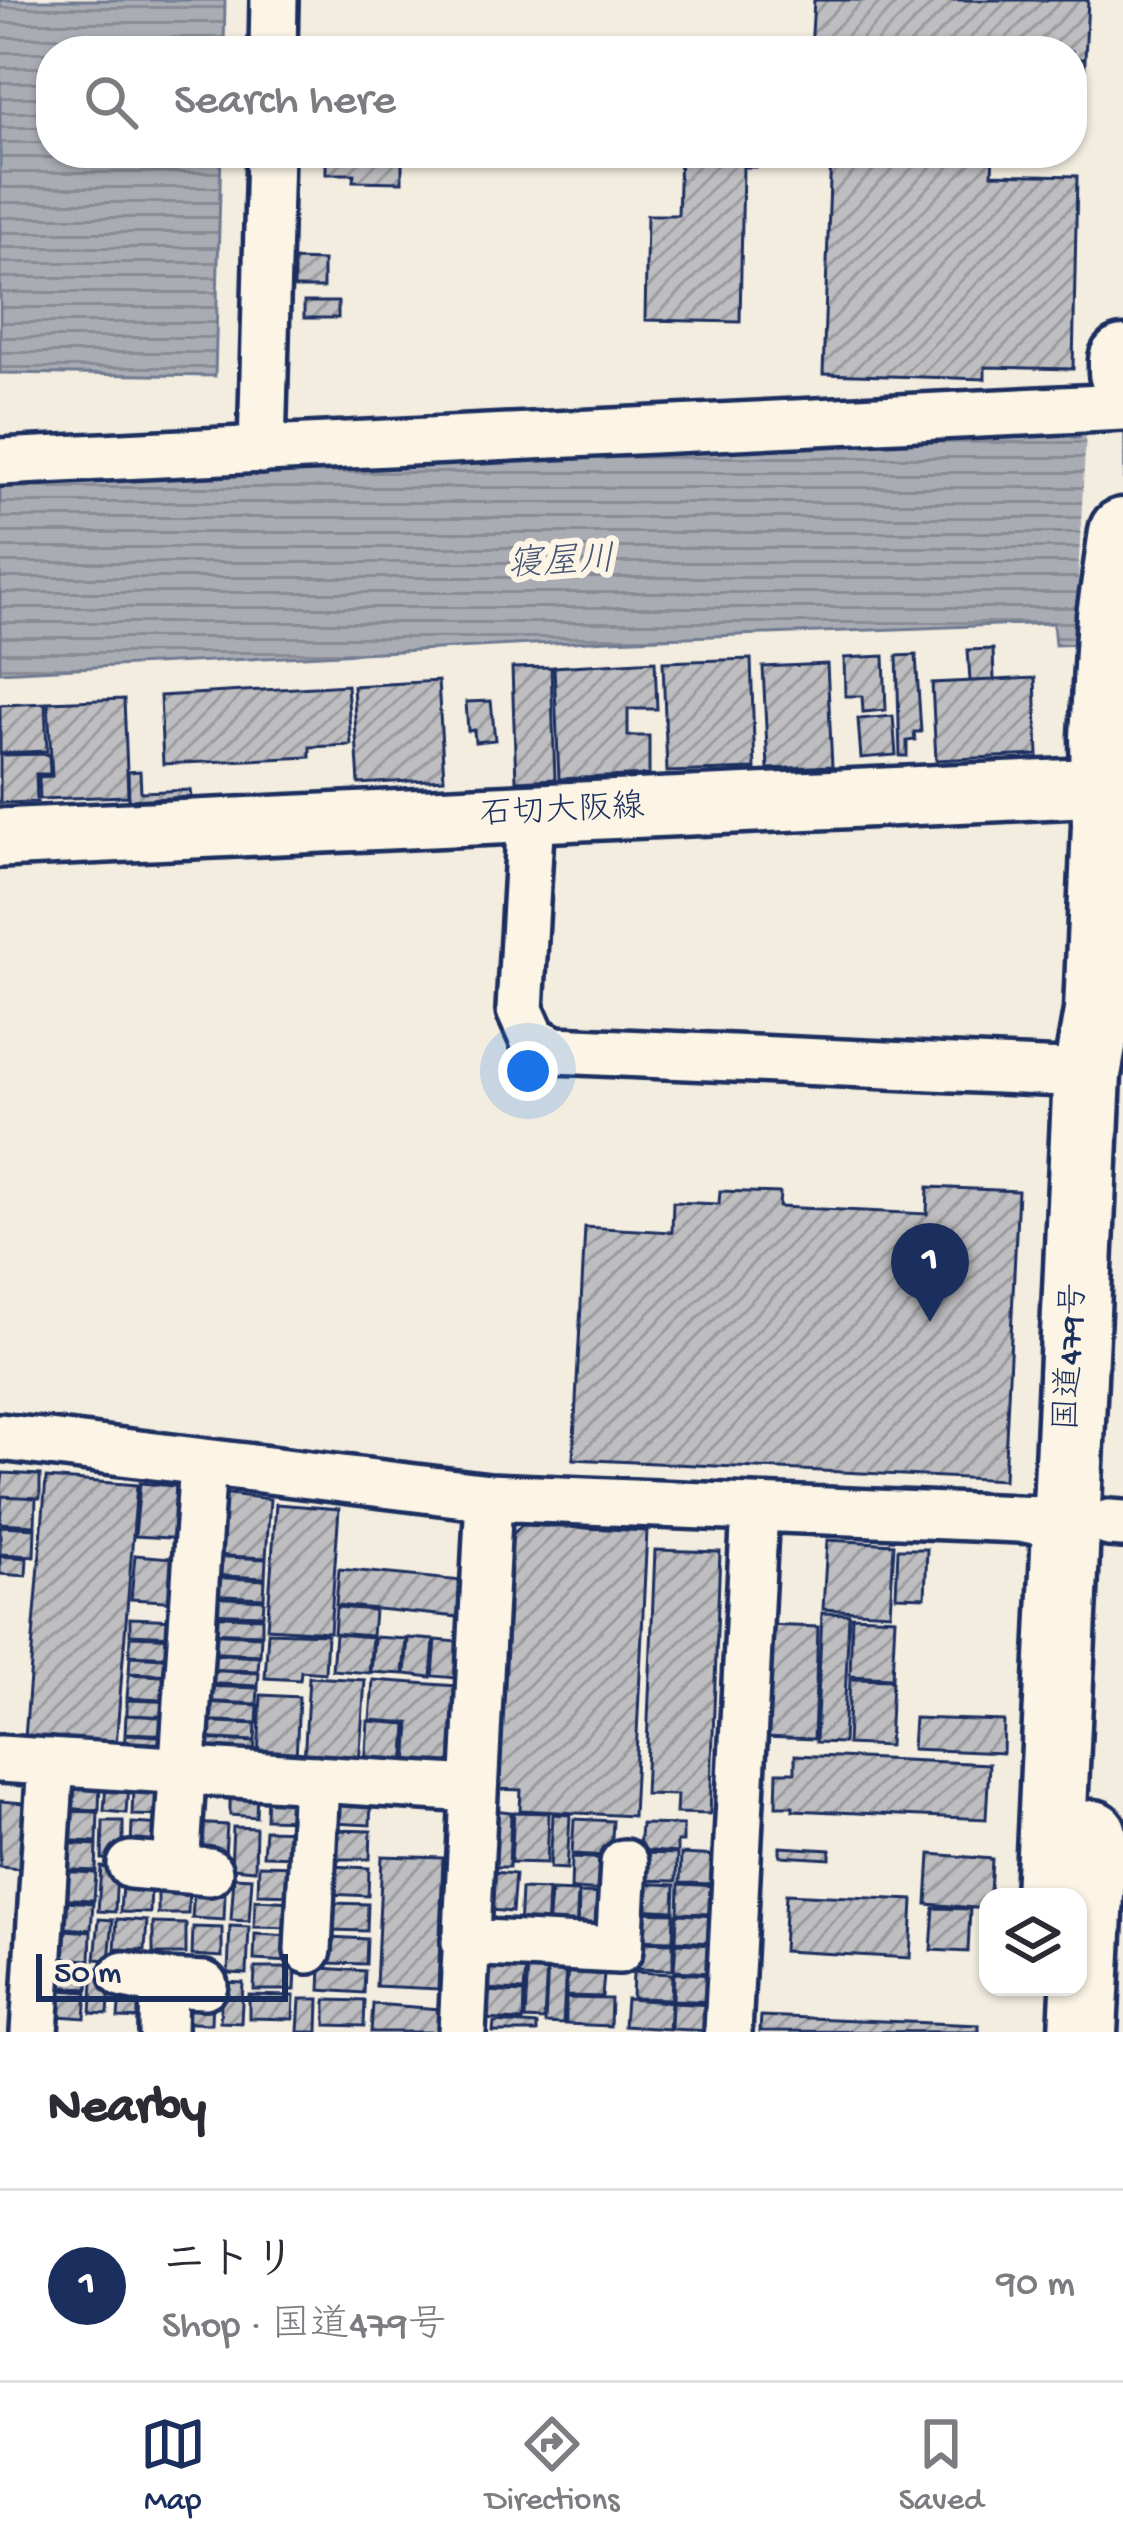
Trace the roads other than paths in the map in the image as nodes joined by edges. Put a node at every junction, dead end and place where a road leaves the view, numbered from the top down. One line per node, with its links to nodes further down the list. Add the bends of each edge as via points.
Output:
1 (274, 0): 2 (street)
2 (273, 36)
3 (270, 168): 7 (street)
4 (1123, 360): 5 (highway)
5 (1123, 373)
6 (1123, 407): 7 (street)
7 (262, 450): 8 (street)
8 (0, 462)
9 (1123, 532): 10 (highway, 国道479号, via 1109,665)
10 (1114, 787): 11 (main road, 石切大阪線); 13 (highway, 国道479号)
11 (531, 814): 12 (main road, 石切大阪線); 13 (street, via 520,1010 544,1045)
12 (0, 838)
13 (1088, 1075): 19 (highway, 国道479号)
14 (1123, 1219): 19 (highway)
15 (0, 1437): 16 (street)
16 (203, 1462): 17 (street); 22 (street)
17 (489, 1497): 18 (street); 24 (street)
18 (755, 1509): 19 (street); 35 (street)
19 (1099, 1522): 27 (highway, 国道479号); 37 (highway)
20 (0, 1759): 21 (street)
21 (51, 1762): 22 (street); 32 (street)
22 (184, 1771): 23 (street); 26 (street, via 193,1870)
23 (316, 1779): 24 (street); 29 (street)
24 (472, 1789): 28 (street)
25 (624, 1863): 28 (street, via 618,1966)
26 (131, 1865)
27 (1049, 1888)
28 (466, 1942): 34 (street)
29 (308, 1950)
30 (164, 1981): 33 (street)
31 (1045, 1996): 36 (highway)
32 (34, 2032)
33 (163, 2032)
34 (462, 2032)
35 (728, 2032)
36 (1043, 2032)
37 (1083, 2032)

